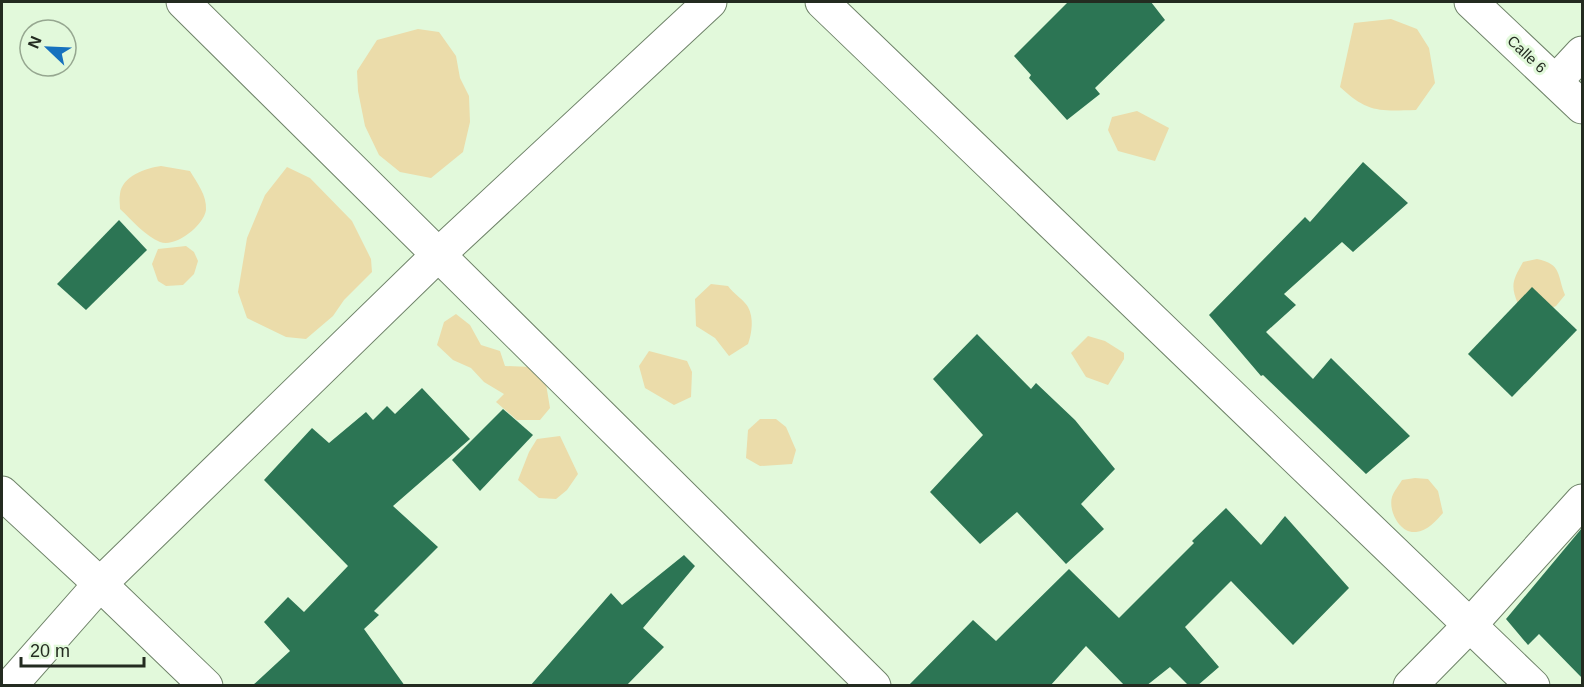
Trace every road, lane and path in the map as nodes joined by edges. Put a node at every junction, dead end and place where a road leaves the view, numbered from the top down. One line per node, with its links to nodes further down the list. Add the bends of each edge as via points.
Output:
1 (183, 2): 8 (street)
2 (710, 2): 8 (street)
3 (822, 2): 12 (street)
4 (1471, 2): 6 (street, Calle 6)
5 (1582, 53): 6 (street)
6 (1556, 81): 7 (street, Calle 6)
7 (1582, 107)
8 (438, 255): 11 (street); 15 (street)
9 (2, 493): 11 (street)
10 (1582, 501): 12 (street)
11 (100, 584): 13 (street); 14 (street)
12 (1470, 625): 16 (street); 17 (street)
13 (10, 686)
14 (206, 686)
15 (874, 686)
16 (1410, 686)
17 (1533, 686)

